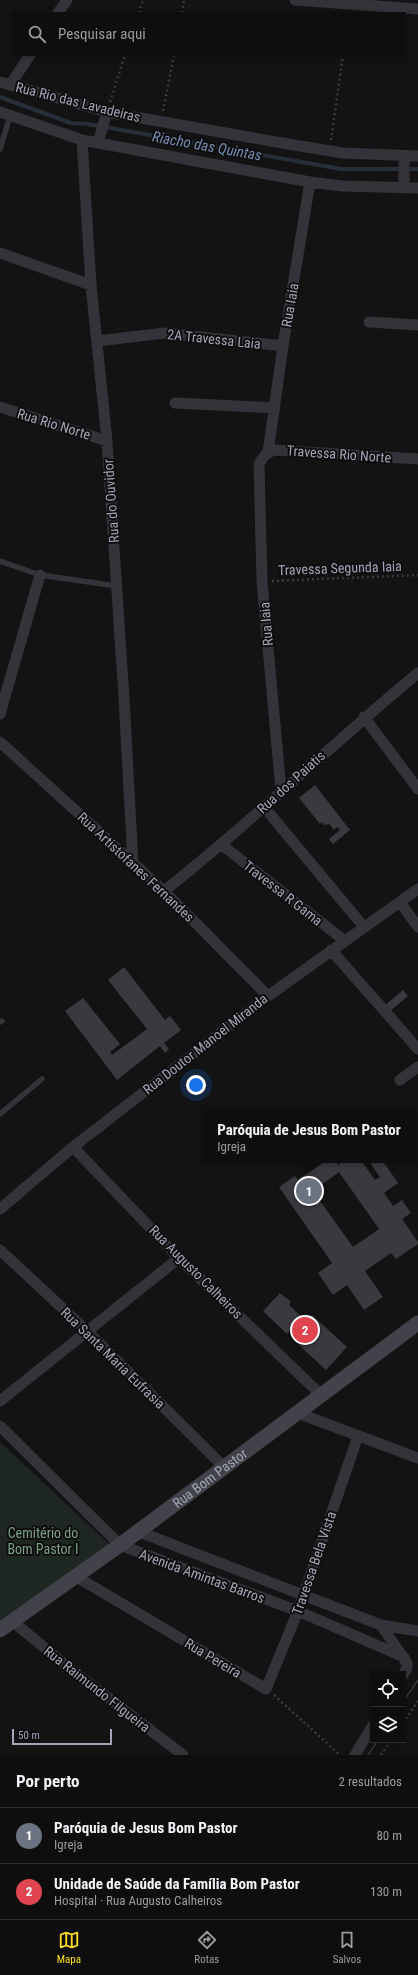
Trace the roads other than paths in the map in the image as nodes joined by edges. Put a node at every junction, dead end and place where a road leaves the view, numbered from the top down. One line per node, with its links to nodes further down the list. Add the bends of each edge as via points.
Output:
1 (67, 0): 4 (street)
2 (295, 0): 3 (street)
3 (418, 9)
4 (59, 12)
5 (29, 56): 6 (street)
6 (5, 83): 8 (street, Rua Rio das Lavadeiras)
7 (5, 114): 9 (street); 11 (lane)
8 (106, 114): 10 (street); 13 (street, Rua Rio das Lavadeiras, via 161,121 343,154)
9 (82, 140): 10 (street); 18 (street, Rua do Ouvidor)
10 (99, 141): 14 (street)
11 (0, 149)
12 (418, 156): 13 (street, Rua Rio das Lavadeiras)
13 (404, 159): 15 (street)
14 (310, 182): 15 (street, via 342,186); 22 (street, Rua Iaia)
15 (404, 186): 16 (street)
16 (418, 188)
17 (0, 253): 18 (street)
18 (91, 285): 21 (street, Rua do Ouvidor)
19 (369, 322): 20 (street)
20 (418, 325)
21 (97, 341): 22 (street, 2A Travessa Laia, via 165,333); 26 (street, Rua do Ouvidor)
22 (283, 346): 25 (street, Rua Iaia)
23 (175, 403): 25 (street)
24 (0, 407): 26 (street, Rua Rio Norte)
25 (275, 408): 27 (street, Rua Iaia)
26 (107, 441): 31 (street, Rua do Ouvidor)
27 (265, 455): 28 (street, Travessa Rio Norte, via 274,450); 37 (street, Rua Iaia, via 258,473 262,581)
28 (418, 459)
29 (0, 561): 30 (lane)
30 (40, 575): 31 (lane); 33 (street)
31 (117, 586): 40 (street, Rua do Ouvidor)
32 (418, 673): 34 (street, Rua dos Paiatis)
33 (0, 714)
34 (364, 717): 36 (street); 37 (street, Rua dos Paiatis)
35 (0, 742): 40 (street, Rua Artistofanes Fernandes)
36 (418, 789)
37 (281, 790): 38 (street, Rua dos Paiatis)
38 (264, 807): 39 (street, Rua dos Paiatis); 44 (street)
39 (222, 845): 42 (street, Rua dos Paiatis); 46 (street, Travessa R Gama)
40 (133, 863): 42 (street, Rua Artistofanes Fernandes)
41 (418, 889): 43 (street, Rua Doutor Manoel Miranda)
42 (164, 891): 48 (street, Rua Artistofanes Fernandes)
43 (400, 902): 44 (street, Rua Doutor Manoel Miranda); 45 (street)
44 (364, 927): 46 (street, Rua Doutor Manoel Miranda)
45 (418, 927)
46 (345, 941): 47 (street, Rua Doutor Manoel Miranda)
47 (331, 950): 48 (street, Rua Doutor Manoel Miranda); 49 (street)
48 (268, 996): 54 (street, Rua Doutor Manoel Miranda)
49 (418, 1049)
50 (418, 1067): 52 (street)
51 (42, 1079): 53 (lane)
52 (400, 1080)
53 (0, 1114)
54 (73, 1147): 55 (street, Rua Doutor Manoel Miranda); 57 (street, Rua Augusto Calheiros)
55 (0, 1209)
56 (0, 1250): 59 (street, Rua Santa Maria Eufrasia)
57 (179, 1258): 59 (street); 60 (street, Rua Augusto Calheiros)
58 (418, 1323): 60 (main road, Rua Bom Pastor)
59 (87, 1331): 61 (street); 66 (street, Rua Santa Maria Eufrasia)
60 (321, 1395): 62 (main road, Rua Bom Pastor)
61 (0, 1401)
62 (295, 1412): 64 (street); 66 (main road, Rua Bom Pastor)
63 (0, 1426): 68 (street, Avenida Amintas Barros)
64 (358, 1436): 65 (street); 70 (street, Travessa Bela Vista)
65 (418, 1458)
66 (224, 1467): 67 (main road, Rua Bom Pastor)
67 (137, 1531): 68 (main road, Rua Bom Pastor); 70 (street, Avenida Amintas Barros)
68 (120, 1545): 69 (main road, Rua Bom Pastor); 71 (street, Avenida Amintas Barros)
69 (75, 1576): 73 (main road, Rua Bom Pastor); 77 (street, Rua Pereira)
70 (303, 1593): 71 (street, Travessa Bela Vista); 72 (street, Avenida Amintas Barros)
71 (298, 1611): 75 (street, Avenida Amintas Barros); 77 (street, Travessa Bela Vista)
72 (381, 1625): 74 (street, Avenida Amintas Barros); 75 (street)
73 (6, 1626): 79 (street, Rua Raimundo Filgueira, via 74,1672)
74 (418, 1632)
75 (404, 1657): 76 (street)
76 (405, 1671)
77 (266, 1689)
78 (370, 1730): 80 (street)
79 (183, 1755)
80 (355, 1755)

